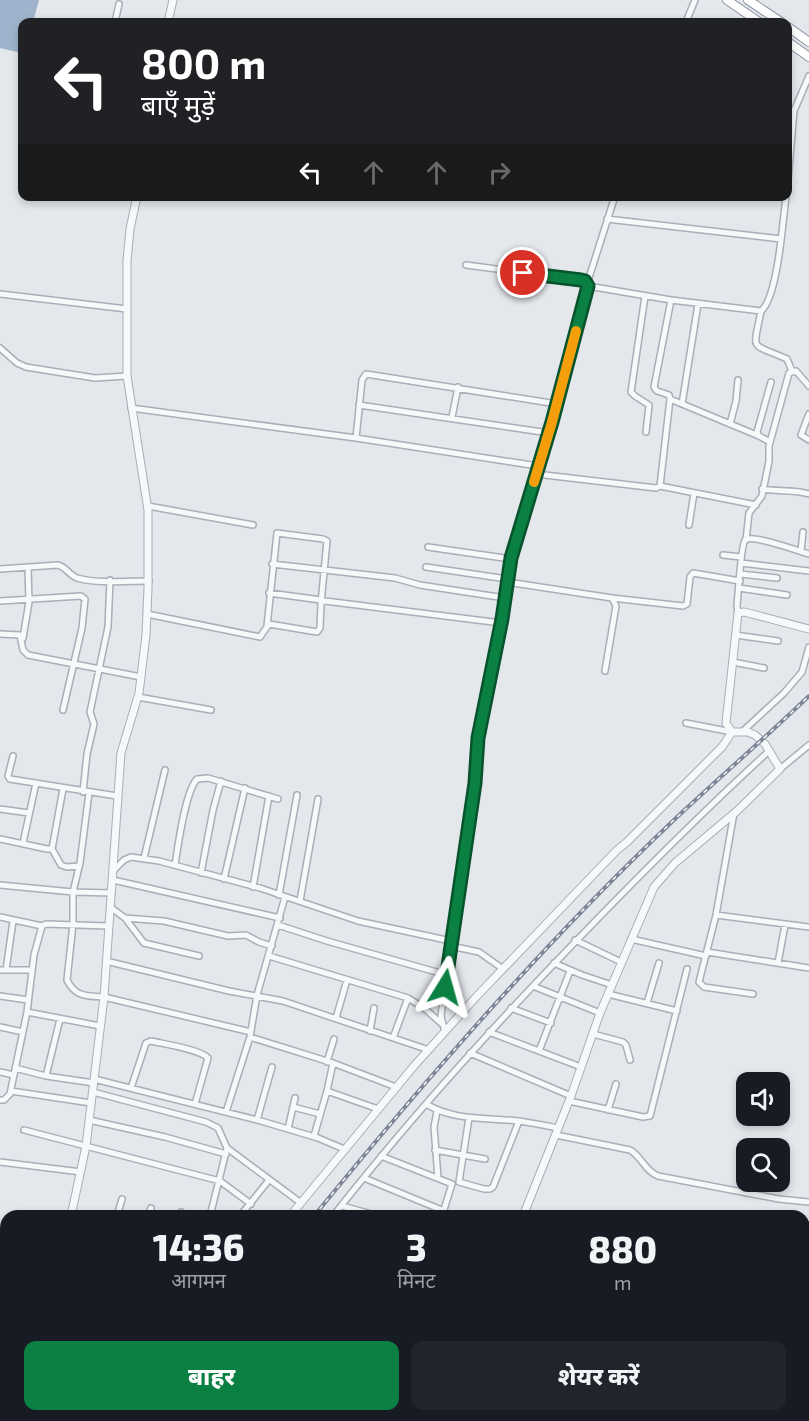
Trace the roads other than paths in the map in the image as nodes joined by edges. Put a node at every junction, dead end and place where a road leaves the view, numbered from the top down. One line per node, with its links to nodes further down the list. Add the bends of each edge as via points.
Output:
1 (173, 0): 7 (street)
2 (695, 0): 8 (street)
3 (726, 0): 9 (highway)
4 (748, 0): 10 (highway)
5 (119, 4): 6 (street)
6 (117, 18)
7 (169, 18)
8 (688, 18)
9 (753, 18)
10 (775, 18)
11 (792, 30): 12 (highway)
12 (809, 42)
13 (792, 45): 14 (highway)
14 (809, 57)
15 (809, 76): 16 (street, via 794,111)
16 (792, 134)
17 (136, 201): 28 (street, via 130,230)
18 (613, 201): 20 (street)
19 (785, 201): 21 (street)
20 (607, 219): 21 (street); 23 (street)
21 (781, 239): 29 (street, via 775,276 767,304)
22 (466, 265): 23 (street, via 581,280)
23 (587, 285): 25 (street); 38 (street)
24 (0, 294): 28 (street)
25 (645, 296): 26 (street); 45 (street, via 632,392 649,405)
26 (671, 300): 27 (street); 37 (street, via 654,387)
27 (698, 304): 29 (street); 39 (street)
28 (127, 309): 32 (street)
29 (761, 310): 31 (street, via 756,345 787,359)
30 (0, 348): 32 (street, via 26,367 95,378)
31 (792, 371): 35 (street, via 798,372); 50 (street)
32 (127, 376): 41 (street)
33 (738, 380): 44 (street)
34 (771, 382): 47 (street)
35 (809, 386)
36 (458, 387): 38 (street); 40 (street, via 366,374); 43 (street)
37 (670, 399): 39 (street); 53 (street)
38 (557, 404): 46 (street)
39 (682, 404): 44 (street)
40 (359, 405): 43 (street); 48 (street)
41 (131, 408): 48 (street); 58 (street)
42 (809, 414): 49 (street, via 801,435)
43 (452, 417): 46 (street)
44 (730, 424): 47 (street)
45 (646, 432)
46 (549, 433): 51 (street)
47 (759, 436): 50 (street)
48 (356, 438): 51 (street)
49 (809, 440)
50 (770, 442): 54 (street)
51 (538, 466): 52 (street)
52 (536, 474): 53 (street); 67 (street)
53 (660, 486): 55 (street)
54 (762, 489): 56 (street); 57 (street)
55 (694, 493): 57 (street); 60 (street)
56 (809, 494)
57 (756, 505): 62 (street, via 749,513)
58 (148, 506): 59 (street); 78 (street)
59 (253, 525)
60 (689, 525)
61 (803, 532): 64 (street)
62 (746, 540): 64 (street, via 755,538); 68 (street)
63 (428, 547): 67 (street)
64 (801, 551): 65 (street)
65 (809, 554)
66 (723, 555): 68 (street)
67 (511, 558): 79 (street)
68 (741, 560): 74 (street); 75 (street)
69 (272, 564): 73 (street); 73 (street, via 279,532 325,540); 81 (street)
70 (28, 567): 72 (street); 77 (street, via 61,566 73,577); 83 (street)
71 (426, 567): 79 (street)
72 (0, 569)
73 (325, 569): 84 (street); 87 (street)
74 (809, 571)
75 (740, 577): 76 (street); 80 (street); 85 (street, via 693,573 687,604 683,606)
76 (777, 578)
77 (110, 580): 78 (street); 101 (street)
78 (149, 580): 89 (street)
79 (507, 580): 84 (street); 85 (street)
80 (739, 588): 82 (street); 88 (street)
81 (269, 593): 87 (street); 91 (street)
82 (787, 595)
83 (29, 598): 86 (street); 95 (street); 99 (street, via 85,599)
84 (505, 598): 90 (street)
85 (612, 598): 102 (street, via 616,606)
86 (0, 600)
87 (321, 602): 90 (street); 91 (street, via 317,632)
88 (738, 613): 92 (street); 94 (street)
89 (147, 614): 91 (street, via 257,636 262,636); 103 (street)
90 (501, 623): 158 (street, via 478,738)
91 (267, 626)
92 (809, 629)
93 (0, 634): 95 (street, via 19,634)
94 (735, 635): 96 (street); 98 (street)
95 (22, 639): 99 (street, via 28,655)
96 (778, 641)
97 (809, 647): 108 (street, via 802,672)
98 (733, 662): 100 (street); 109 (street, via 726,719)
99 (74, 664): 101 (street); 105 (street)
100 (764, 668)
101 (100, 669): 103 (street); 119 (street, via 90,712 94,724)
102 (605, 671)
103 (141, 677): 104 (street)
104 (138, 697): 106 (street); 121 (street, via 123,747)
105 (63, 710)
106 (211, 710)
107 (686, 723): 109 (street)
108 (743, 731): 109 (street); 111 (street, via 755,735)
109 (732, 732): 169 (street, via 687,784 617,850)
110 (809, 745): 113 (street)
111 (769, 751): 113 (street); 157 (street)
112 (13, 756): 116 (street, via 8,777)
113 (780, 769): 127 (street)
114 (165, 770): 131 (street)
115 (221, 781): 117 (street); 132 (street, via 200,777 192,785); 135 (street)
116 (36, 783): 118 (street); 126 (street)
117 (245, 788): 122 (street); 136 (street)
118 (63, 789): 119 (street); 130 (street)
119 (86, 792): 121 (street); 133 (street)
120 (297, 795): 142 (street)
121 (117, 796): 134 (street)
122 (269, 796): 124 (street); 139 (street)
123 (318, 798): 143 (street)
124 (278, 799)
125 (0, 809): 126 (street)
126 (29, 813): 129 (street)
127 (734, 813): 145 (street); 156 (street, via 660,879)
128 (0, 839): 129 (street)
129 (23, 843): 130 (street)
130 (52, 849): 133 (street, via 64,866)
131 (144, 858): 132 (street); 134 (street, via 127,858)
132 (175, 865): 135 (street)
133 (79, 866): 140 (street)
134 (114, 870): 137 (street)
135 (201, 873): 136 (street)
136 (224, 879): 139 (street)
137 (112, 880): 141 (street); 148 (street)
138 (0, 885): 140 (street)
139 (253, 887): 142 (street)
140 (73, 892): 141 (street); 150 (street)
141 (112, 893): 144 (street)
142 (282, 896): 143 (street); 148 (street)
143 (300, 901): 158 (street, via 358,921)
144 (110, 907): 147 (street); 154 (street)
145 (716, 915): 151 (street); 160 (street)
146 (0, 917): 149 (street)
147 (125, 918): 159 (street, via 155,919 228,936 246,935); 161 (street, via 144,943)
148 (280, 918): 152 (street)
149 (13, 921): 153 (street); 171 (street)
150 (73, 924): 153 (street); 154 (street); 182 (street, via 67,980 77,994)
151 (785, 924): 155 (street); 167 (street)
152 (278, 925): 159 (street); 174 (street)
153 (42, 926): 172 (street)
154 (108, 926): 163 (street)
155 (809, 927)
156 (631, 939): 160 (street); 164 (street)
157 (575, 940): 164 (street); 165 (street)
158 (451, 944): 169 (street, via 479,952); 174 (street)
159 (272, 946): 162 (street)
160 (706, 954): 167 (street); 179 (street, via 702,985)
161 (199, 956)
162 (269, 956): 175 (street); 181 (street)
163 (106, 961): 181 (street); 182 (street)
164 (621, 962): 176 (street)
165 (554, 963): 173 (street); 177 (street)
166 (659, 963): 186 (street)
167 (778, 963): 168 (street)
168 (809, 968)
169 (503, 969): 200 (street)
170 (687, 969): 189 (street)
171 (3, 970): 172 (street)
172 (32, 970): 185 (street)
173 (570, 971): 176 (street); 184 (street)
174 (447, 975): 195 (street)
175 (347, 980): 183 (street); 192 (street)
176 (612, 985): 178 (street)
177 (533, 986): 184 (street); 188 (street)
178 (608, 994): 186 (street); 191 (street)
179 (753, 994)
180 (0, 996): 185 (street)
181 (257, 996): 192 (street); 202 (street)
182 (104, 997): 196 (street); 202 (street)
183 (408, 998): 195 (street); 204 (street)
184 (561, 998): 191 (street); 194 (street)
185 (28, 1000): 190 (street)
186 (647, 1003): 189 (street)
187 (374, 1008): 198 (street)
188 (511, 1008): 194 (street); 201 (street)
189 (677, 1011): 231 (street, via 650,1116)
190 (27, 1012): 193 (street); 199 (street)
191 (600, 1013): 203 (street)
192 (336, 1018): 198 (street)
193 (60, 1019): 196 (street); 215 (street)
194 (551, 1023): 207 (street)
195 (442, 1024): 200 (street)
196 (100, 1026): 216 (street)
197 (0, 1027): 199 (street)
198 (370, 1031): 204 (street)
199 (23, 1032): 213 (street)
200 (445, 1032): 206 (street)
201 (489, 1032): 207 (street); 208 (street)
202 (251, 1034): 210 (street); 233 (street)
203 (593, 1034): 209 (street, via 623,1042); 212 (street)
204 (393, 1038): 206 (street)
205 (334, 1039): 210 (street)
206 (429, 1050): 218 (street)
207 (539, 1051): 212 (street)
208 (470, 1053): 224 (street); 228 (street)
209 (630, 1060)
210 (330, 1062): 218 (street); 221 (street)
211 (272, 1067): 237 (street)
212 (581, 1067): 224 (street)
213 (14, 1071): 214 (street); 215 (street); 220 (street)
214 (0, 1072)
215 (46, 1076): 216 (street)
216 (94, 1081): 219 (street); 222 (street)
217 (616, 1084): 231 (street)
218 (396, 1087): 230 (street)
219 (131, 1088): 227 (street); 227 (street, via 146,1043 156,1042 208,1058)
220 (11, 1091): 225 (street); 226 (street)
221 (327, 1091): 230 (street); 234 (street)
222 (93, 1092): 226 (street); 246 (street, via 214,1125 222,1133)
223 (295, 1098): 229 (street)
224 (570, 1098): 231 (street); 241 (street)
225 (0, 1100)
226 (91, 1103): 236 (street)
227 (195, 1104): 233 (street)
228 (426, 1104): 232 (street); 248 (street)
229 (293, 1107): 234 (street); 239 (street)
230 (378, 1109): 244 (street)
231 (608, 1110)
232 (437, 1111): 235 (street); 245 (street)
233 (226, 1112): 237 (street)
234 (320, 1114): 242 (street)
235 (469, 1118): 238 (street); 247 (street)
236 (89, 1120): 243 (street); 246 (street)
237 (257, 1120): 239 (street)
238 (519, 1121): 241 (street); 247 (street, via 492,1188 459,1182)
239 (288, 1129): 242 (street)
240 (24, 1130): 243 (street)
241 (557, 1132): 257 (street, via 630,1150 658,1176); 271 (street)
242 (314, 1137): 244 (street)
243 (86, 1146): 251 (street); 255 (street)
244 (344, 1149): 259 (street)
245 (435, 1150): 247 (street); 253 (street)
246 (227, 1151): 254 (street); 255 (street)
247 (463, 1154): 249 (street)
248 (381, 1156): 252 (street); 253 (street)
249 (485, 1159)
250 (0, 1162): 251 (street)
251 (81, 1172): 262 (street)
252 (364, 1178): 260 (street); 269 (street)
253 (438, 1178): 270 (street, via 453,1185)
254 (269, 1180): 258 (street); 259 (street)
255 (220, 1181): 258 (street); 264 (street)
256 (122, 1199): 263 (street)
257 (809, 1202)
258 (251, 1203): 265 (street)
259 (301, 1203): 266 (street)
260 (342, 1206): 261 (street); 267 (street)
261 (353, 1209): 268 (street)
262 (72, 1210)
263 (119, 1210)
264 (212, 1210)
265 (245, 1210)
266 (295, 1210)
267 (338, 1210)
268 (357, 1210)
269 (434, 1210)
270 (444, 1210)
271 (525, 1210)

